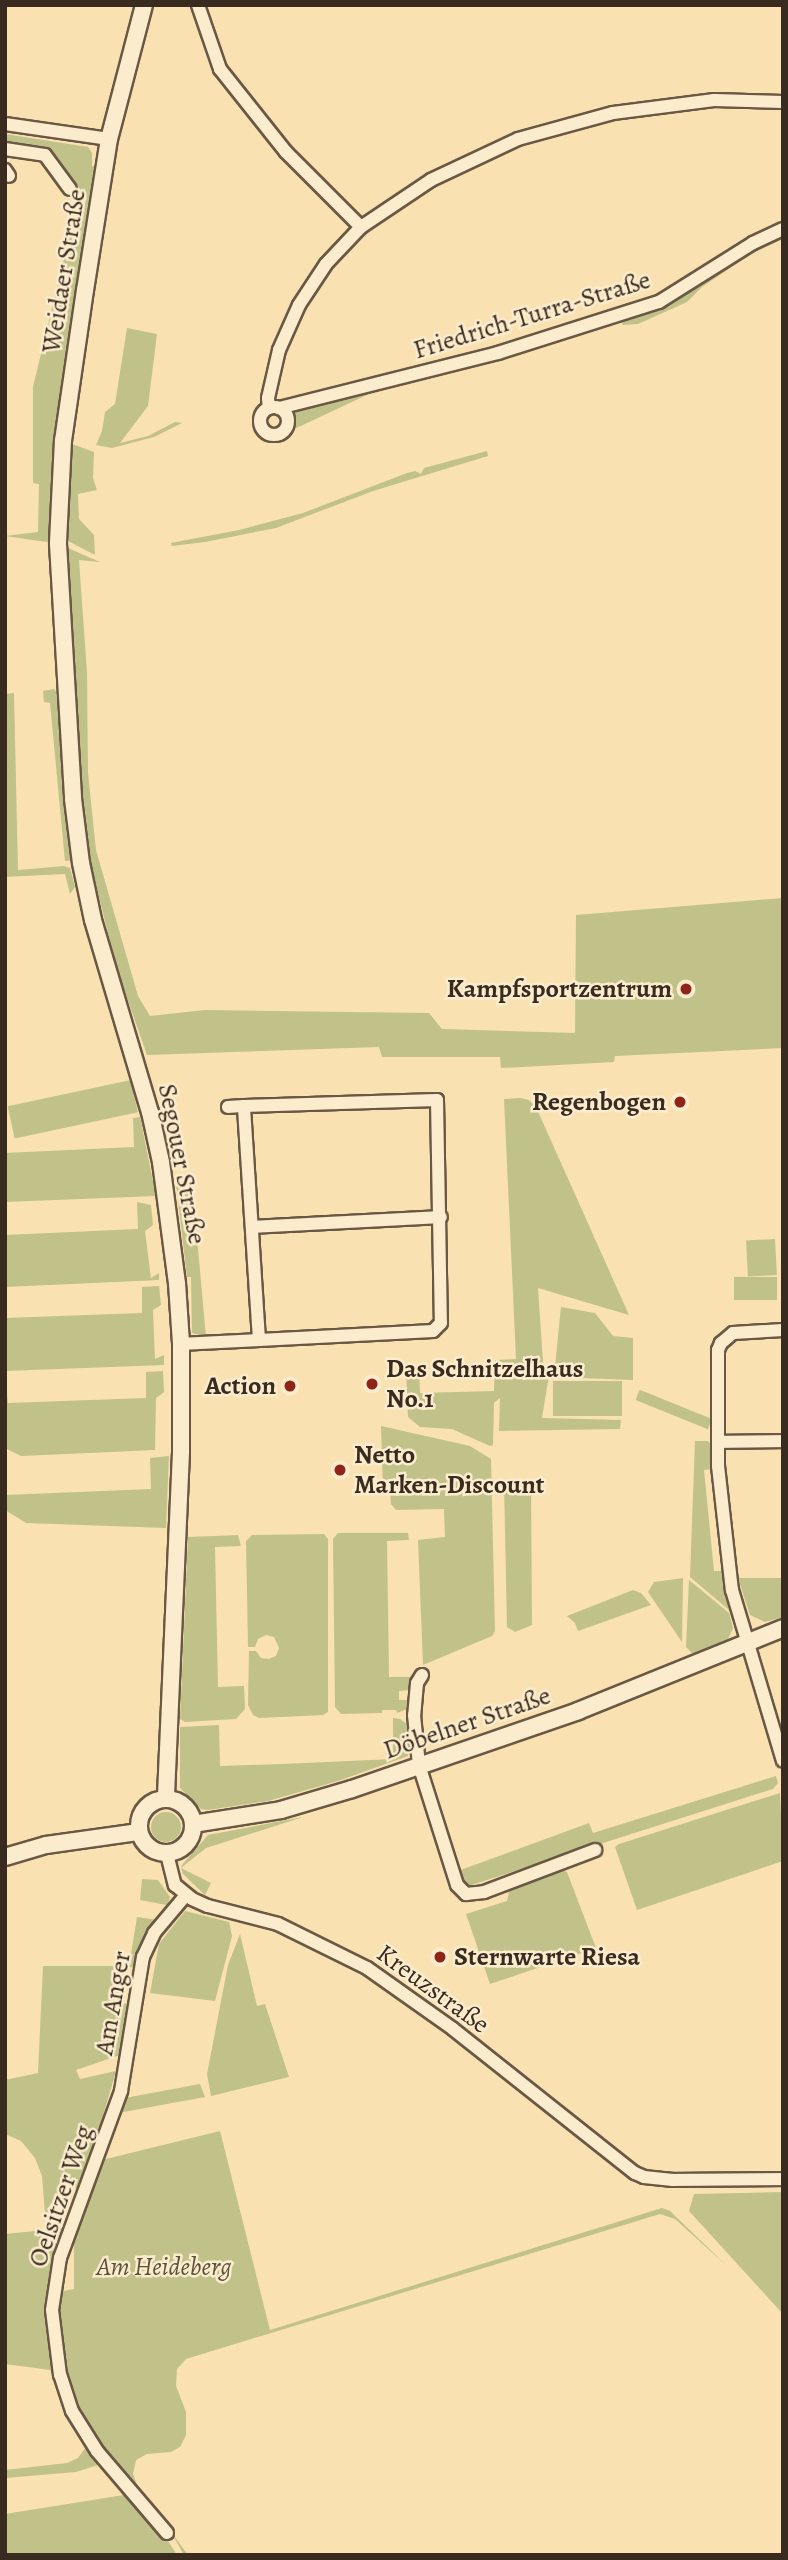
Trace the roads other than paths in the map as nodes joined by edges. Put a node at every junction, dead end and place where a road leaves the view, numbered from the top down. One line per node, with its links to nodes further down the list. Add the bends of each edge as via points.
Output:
1 (144, 5): 5 (street, Weidaer Straße)
2 (198, 5): 8 (street, via 220,69 286,152)
3 (783, 102): 8 (street, via 664,104 565,124 460,165)
4 (5, 124): 5 (street)
5 (109, 139): 10 (street, Weidaer Straße, via 63,440)
6 (5, 149): 7 (street, via 45,155)
7 (70, 189)
8 (361, 227): 9 (street, Friedrich-Turra-Straße, via 326,264 299,305 279,350 268,398 274,408 498,353 659,302)
9 (783, 229)
10 (58, 548): 17 (street, Segouer Straße, via 81,863 161,1162)
11 (244, 1106): 12 (street); 13 (street, via 437,1100); 14 (street)
12 (229, 1107)
13 (441, 1217): 14 (street); 16 (street, via 443,1317 433,1331)
14 (253, 1227): 16 (street)
15 (783, 1330): 18 (street, via 733,1333 721,1343)
16 (259, 1340): 17 (street)
17 (181, 1344): 25 (street, Segouer Straße, via 179,1522)
18 (718, 1438): 19 (street); 21 (street, via 728,1568)
19 (783, 1441)
20 (783, 1628): 21 (street, Döbelner Straße)
21 (750, 1642): 23 (street); 24 (street, Döbelner Straße, via 578,1711)
22 (422, 1675): 24 (street, via 414,1715)
23 (783, 1761)
24 (419, 1765): 26 (street, Döbelner Straße, via 299,1805); 28 (street, via 457,1885 466,1894 484,1892)
25 (166, 1798): 26 (street, via 184,1805); 27 (street, via 142,1811)
26 (193, 1824): 29 (street, via 184,1847)
27 (139, 1832): 29 (street, via 145,1844); 30 (street, via 32,1848)
28 (595, 1850)
29 (167, 1854): 31 (street, via 175,1885)
30 (5, 1857)
31 (186, 1895): 32 (street, Am Anger, via 154,1933 142,1957); 33 (street, Kreuzstraße, via 208,1906 278,1924 367,1968 453,2029 635,2173 673,2180)
32 (121, 2091): 34 (street, Oelsitzer Weg, via 60,2258 53,2321 60,2375 72,2411 97,2451)
33 (783, 2179)
34 (167, 2533)

